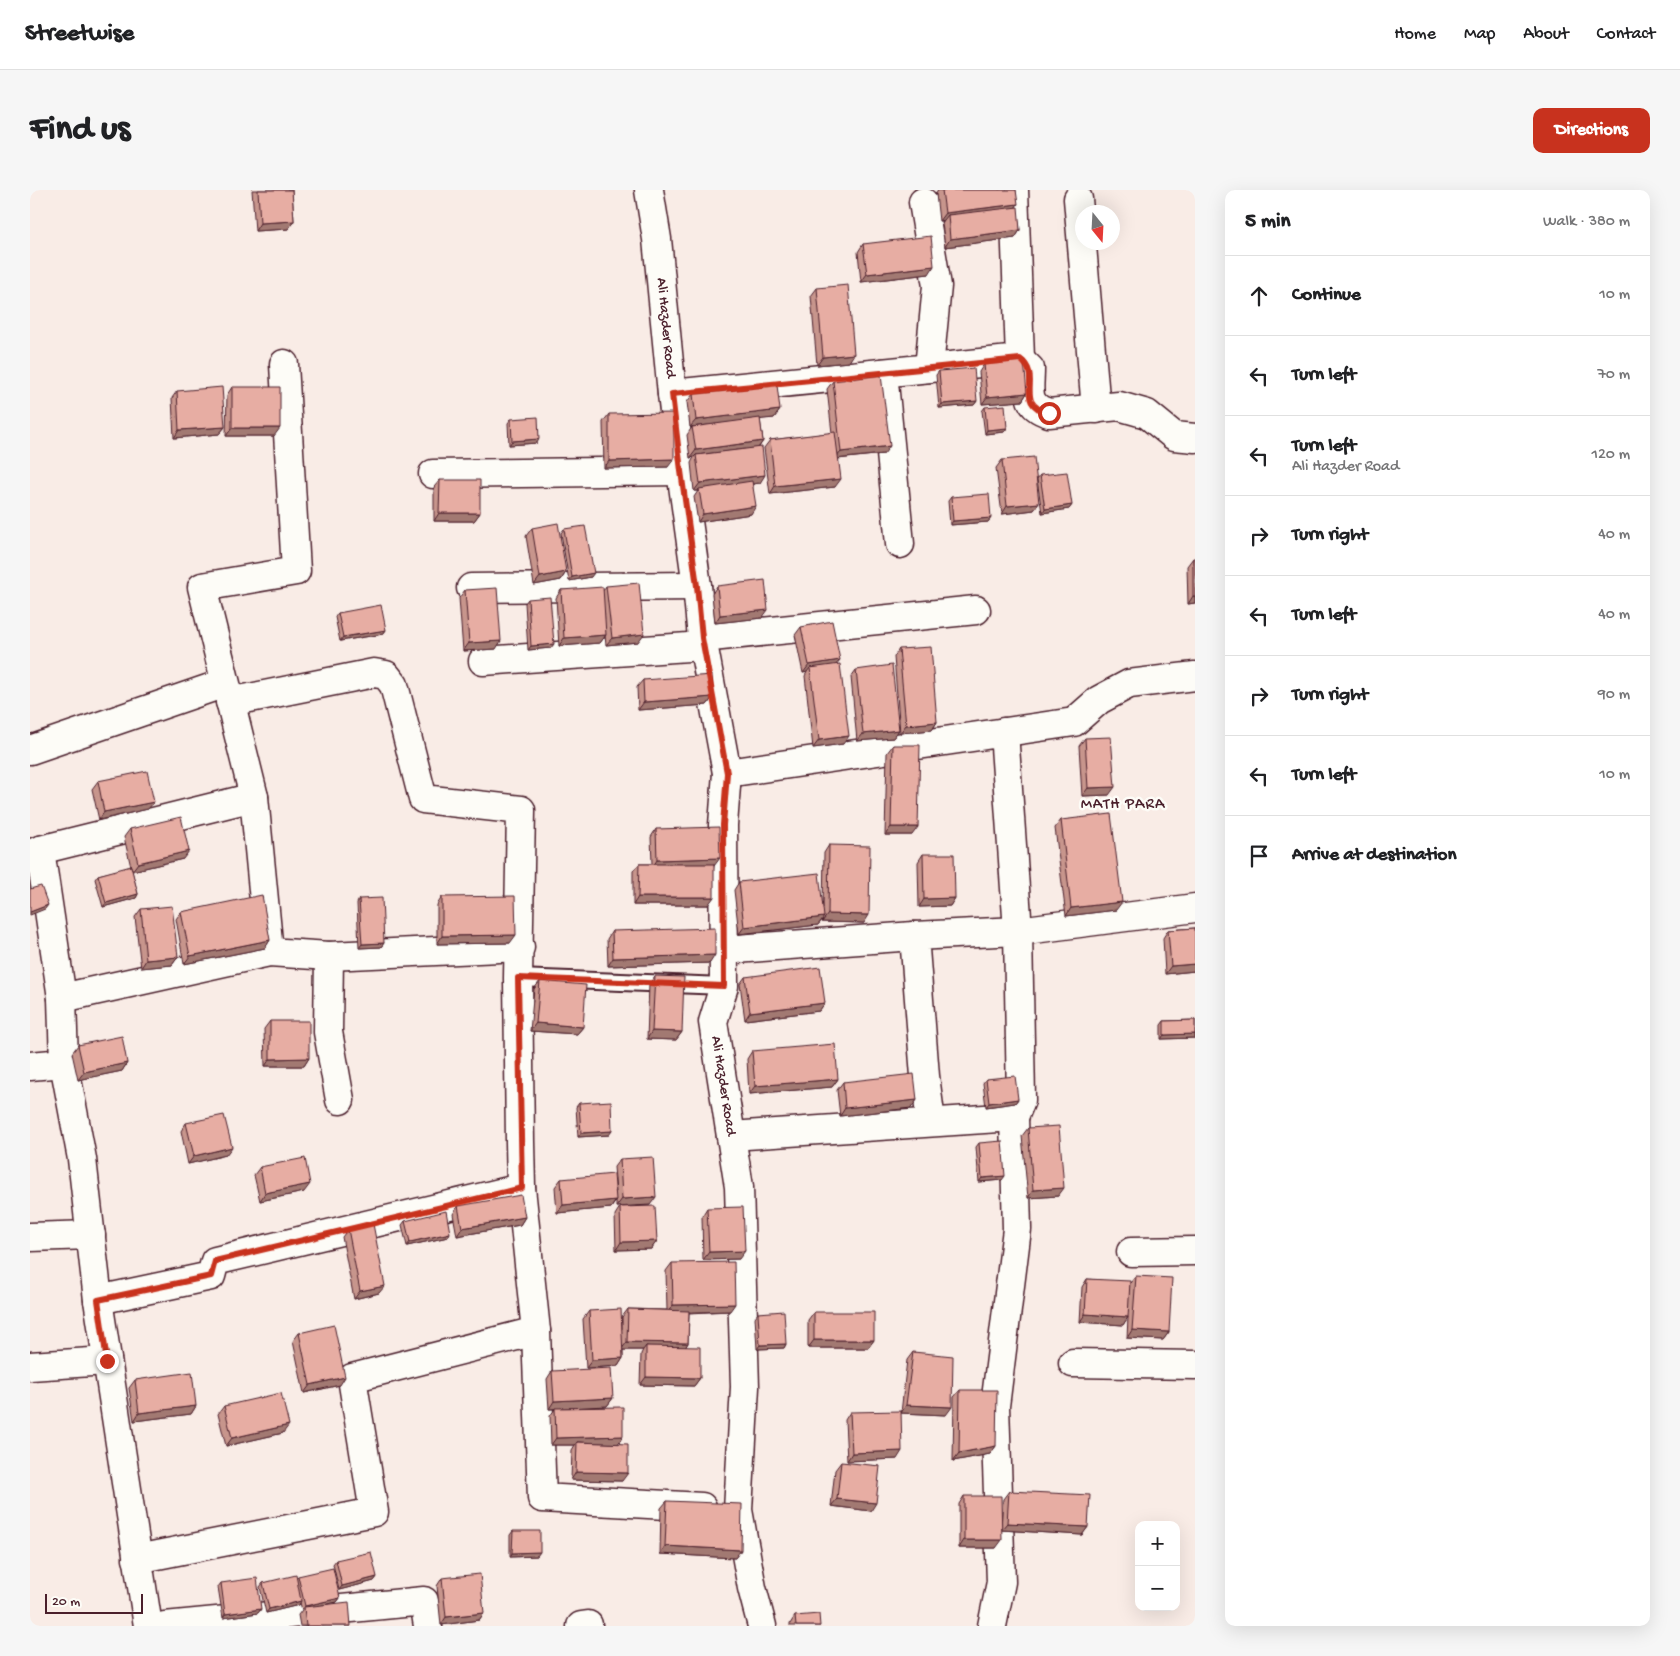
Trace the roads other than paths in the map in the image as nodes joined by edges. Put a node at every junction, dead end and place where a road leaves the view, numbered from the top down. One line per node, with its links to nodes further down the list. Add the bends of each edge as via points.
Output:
1 (649, 190): 9 (street, Ali Hazder Road)
2 (1014, 190): 5 (street)
3 (1078, 199): 10 (street)
4 (924, 202): 7 (street, via 937,286)
5 (1020, 359): 7 (street); 10 (street, via 1030,369 1030,401 1038,410 1049,413)
6 (284, 364): 21 (street, via 296,571 202,587)
7 (929, 368): 8 (street)
8 (883, 373): 9 (street); 14 (street)
9 (672, 394): 12 (street, Ali Hazder Road)
10 (1096, 409): 11 (street, via 1119,406 1146,414 1174,436)
11 (1195, 438)
12 (681, 471): 13 (street); 15 (street, Ali Hazder Road)
13 (433, 474)
14 (900, 544)
15 (697, 586): 16 (street); 18 (street, Ali Hazder Road)
16 (471, 588)
17 (976, 610): 18 (street)
18 (703, 642): 19 (street); 24 (street, Ali Hazder Road)
19 (483, 661)
20 (1195, 676): 22 (street, via 1129,684 1099,700 1074,722)
21 (227, 692): 23 (street); 25 (street); 30 (street, via 374,673 386,675 394,685 423,799 520,810)
22 (1004, 732): 24 (street); 28 (street)
23 (30, 750)
24 (727, 773): 31 (street, Ali Hazder Road, via 723,825)
25 (254, 797): 26 (street); 32 (street)
26 (35, 852): 36 (street)
27 (1195, 908): 28 (street)
28 (1018, 931): 29 (street); 40 (street, via 1021,1100)
29 (914, 936): 31 (street); 41 (street)
30 (520, 947): 33 (street); 34 (street)
31 (723, 950): 35 (street, Ali Hazder Road)
32 (269, 952): 33 (street); 36 (street)
33 (329, 956): 39 (street, via 328,1032)
34 (518, 978): 35 (lane); 43 (street)
35 (724, 986): 42 (street, Ali Hazder Road, via 713,1022)
36 (62, 998): 37 (street)
37 (64, 1063): 38 (street); 44 (street, via 82,1159)
38 (30, 1066)
39 (340, 1100)
40 (1014, 1116): 41 (street); 60 (street, via 1017,1229 995,1406 1001,1582)
41 (931, 1122): 42 (street)
42 (731, 1136): 54 (street, Ali Hazder Road, via 739,1187 745,1387)
43 (522, 1188): 48 (street, via 215,1261 211,1276); 49 (street)
44 (91, 1235): 45 (street); 48 (street)
45 (30, 1237)
46 (1195, 1251): 47 (street)
47 (1131, 1252)
48 (98, 1300): 50 (street)
49 (536, 1332): 54 (street, via 542,1498); 55 (street, via 352,1378 374,1512)
50 (107, 1361): 53 (street); 55 (street)
51 (1073, 1363): 52 (street)
52 (1195, 1365)
53 (30, 1366)
54 (738, 1510): 59 (street, Ali Hazder Road)
55 (137, 1559): 56 (street)
56 (148, 1626)
57 (165, 1626): 58 (street, via 424,1601)
58 (428, 1626)
59 (762, 1626)
60 (992, 1626)

